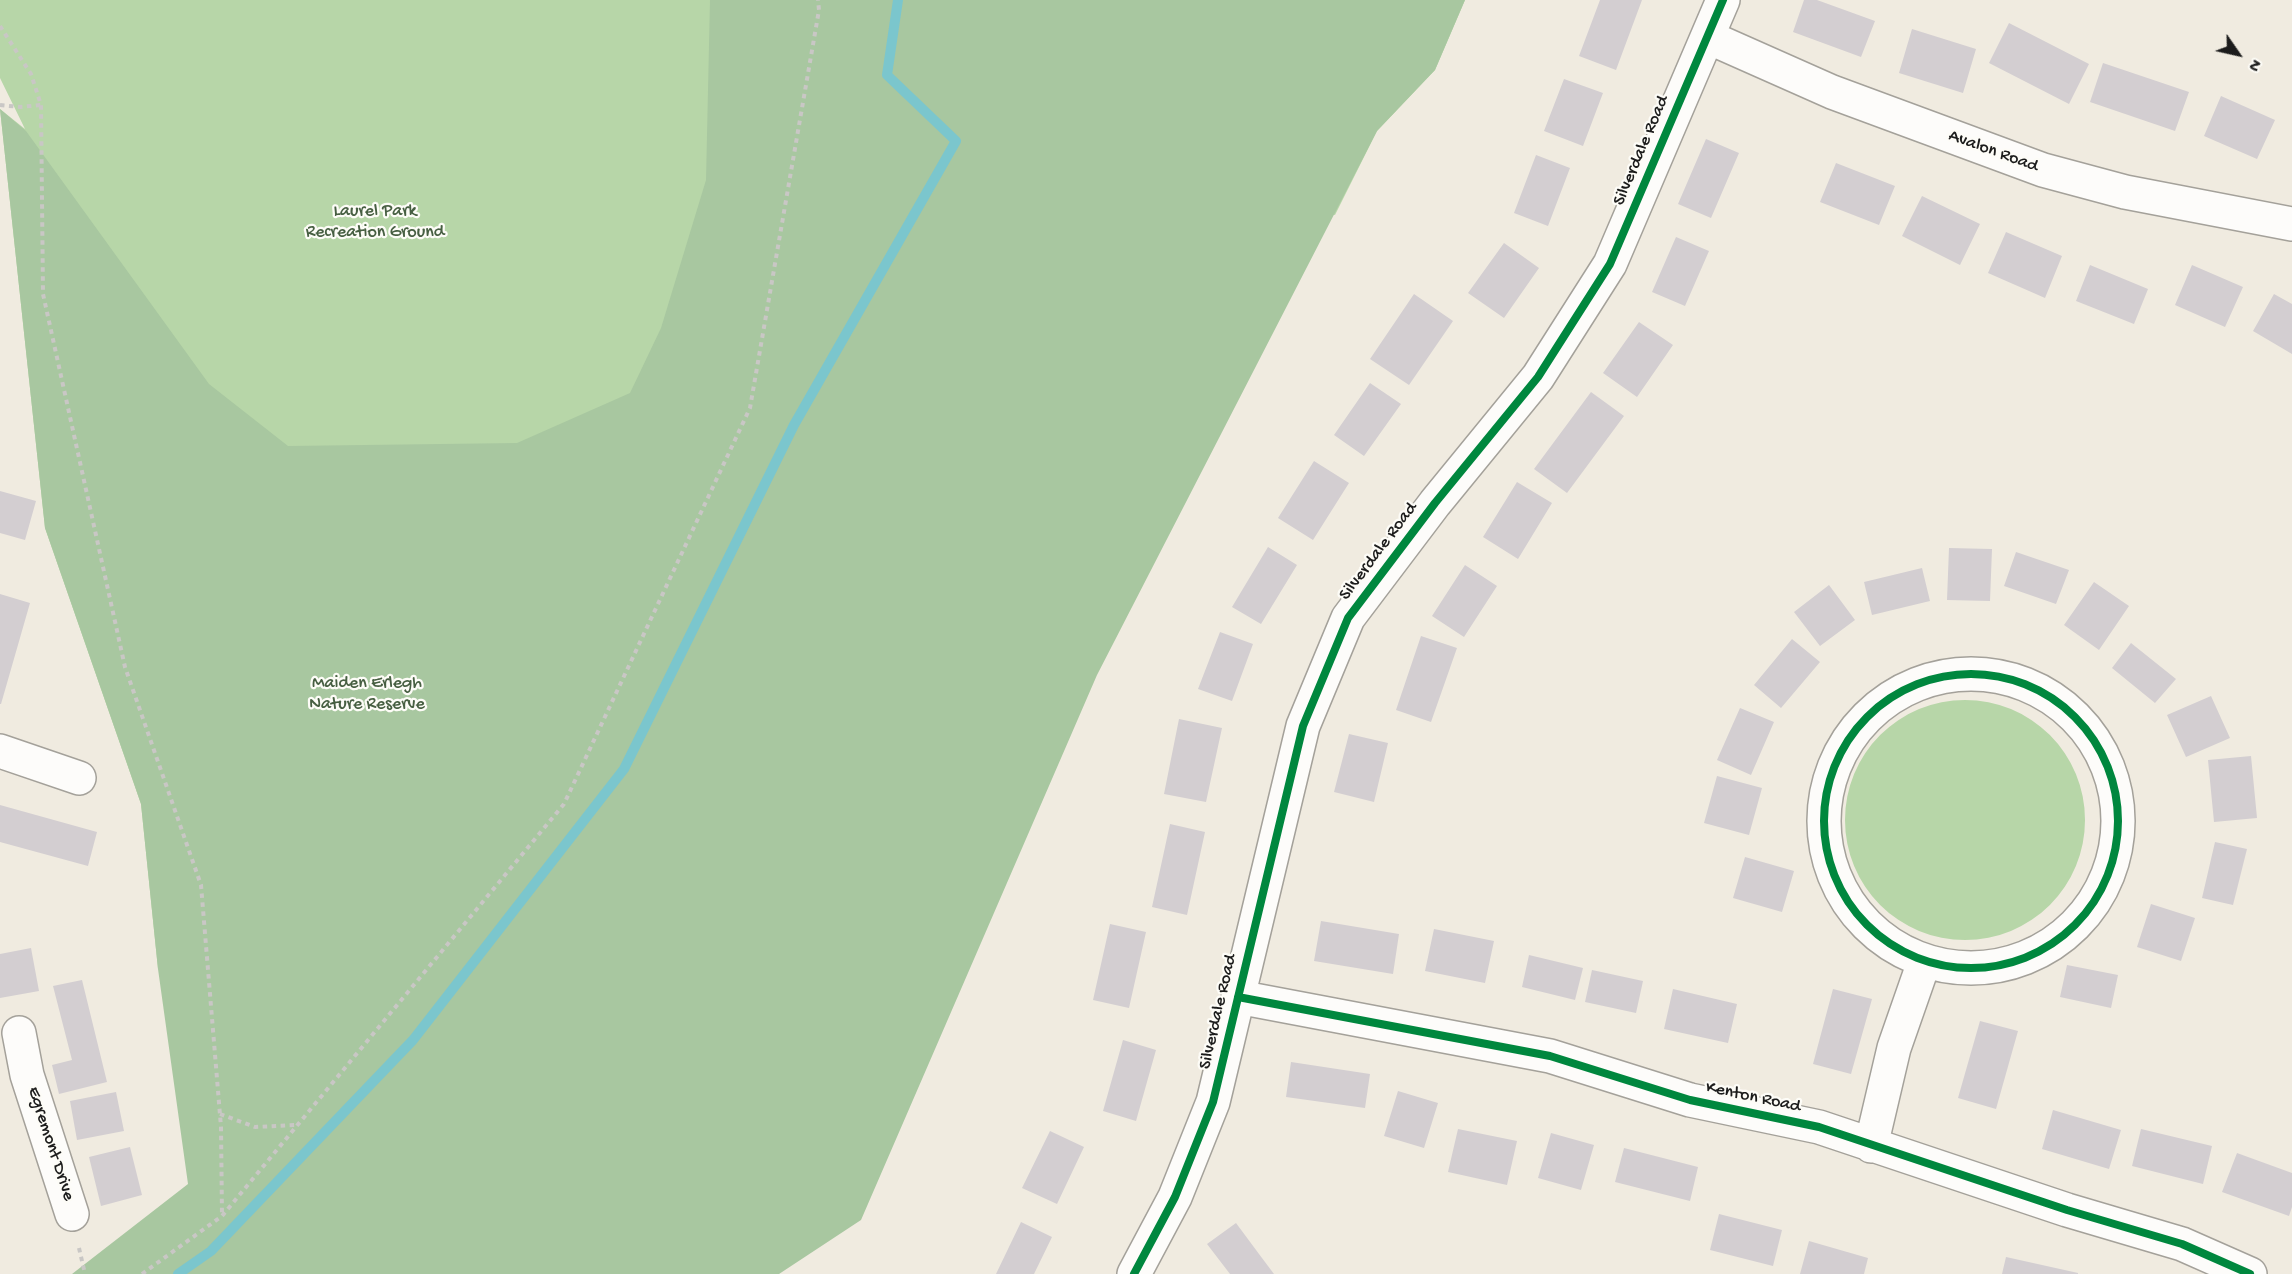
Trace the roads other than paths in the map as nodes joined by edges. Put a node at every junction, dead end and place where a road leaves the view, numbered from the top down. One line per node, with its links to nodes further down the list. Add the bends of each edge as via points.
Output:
1 (1723, 0): 2 (street, Silverdale Road)
2 (1708, 37): 3 (street, Avalon Road, via 1832,93 2043,170 2135,194); 7 (street, Silverdale Road, via 1610,264 1538,376 1348,618 1303,726)
3 (2292, 224)
4 (0, 752): 5 (street)
5 (79, 778)
6 (1924, 962): 6 (street, via 1882,940 1850,906 1829,864 1823,817 1832,771 1855,729 1890,698 1933,678 1980,673 2029,685 2071,711 2102,751 2118,799 2117,849 2099,896 2066,935 2023,960 1974,970); 10 (street, via 1894,1048)
7 (1238, 997): 10 (street, Kenton Road, via 1550,1056 1690,1100 1819,1127); 12 (street, Silverdale Road, via 1214,1102)
8 (19, 1033): 9 (street, Egremont Drive)
9 (14, 1079): 11 (street, Egremont Drive)
10 (1871, 1146): 13 (street, Kenton Road, via 2182,1244)
11 (72, 1214)
12 (1140, 1272)
13 (2250, 1274)

